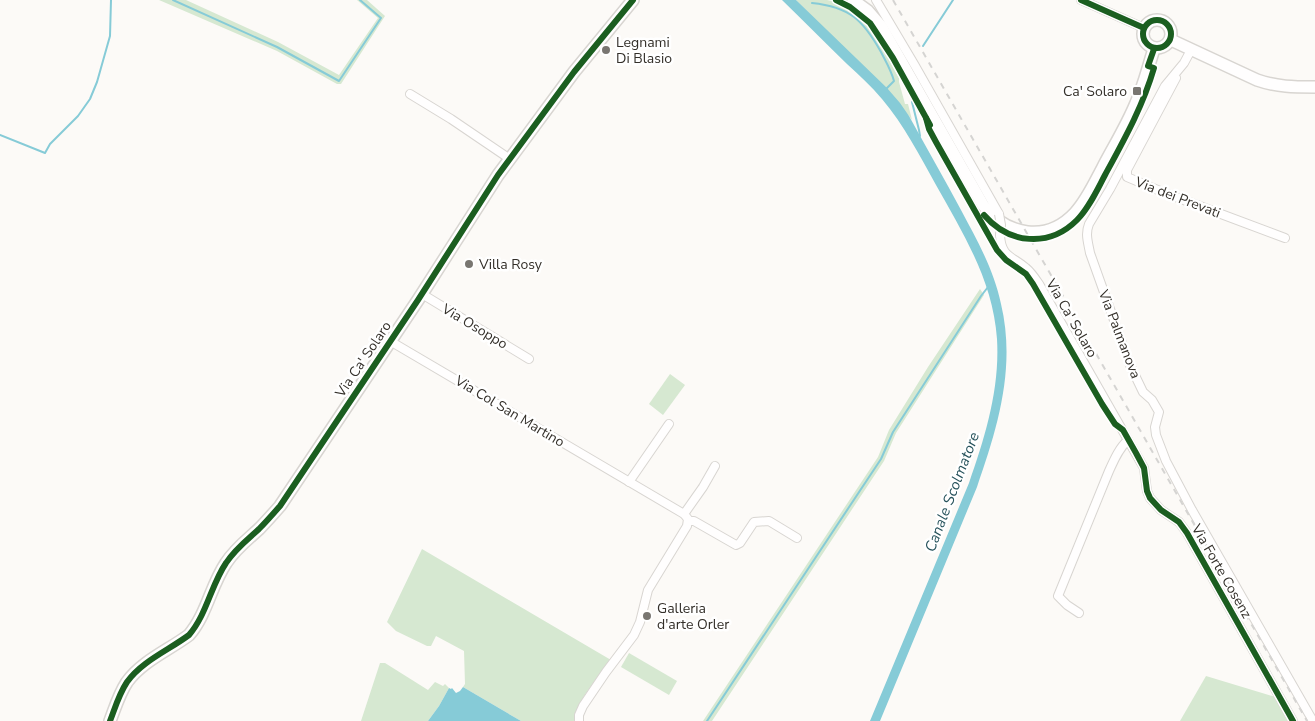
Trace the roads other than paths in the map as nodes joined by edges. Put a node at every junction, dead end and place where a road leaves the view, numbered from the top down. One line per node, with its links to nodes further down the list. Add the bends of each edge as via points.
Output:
1 (633, 0): 12 (street, Via Ca' Solaro, via 574,72)
2 (853, 0): 7 (street, via 881,26 984,205 1002,224 1026,232 1059,226 1080,206 1133,109)
3 (876, 0): 18 (street, Via Ca' Solaro, bridge, via 999,214 1000,242 1008,256 1034,277)
4 (1081, 0): 5 (street)
5 (1144, 28): 6 (street, via 1150,22 1163,21 1170,27); 7 (street, via 1145,43)
6 (1171, 40): 7 (street, via 1162,48); 8 (street)
7 (1154, 48)
8 (1191, 50): 9 (street, Via Palmanova); 10 (street, via 1268,84)
9 (1178, 70): 13 (street, Via dei Prevati, via 1127,170 1127,177); 27 (street, Via Palmanova, via 1165,86 1089,224 1086,235 1130,365 1143,392 1159,412 1156,435 1166,461)
10 (1315, 87)
11 (410, 94): 12 (street)
12 (510, 159): 14 (street, Via Ca' Solaro)
13 (1284, 238)
14 (422, 294): 15 (street, Via Ca' Solaro); 16 (street, Via Osoppo)
15 (390, 341): 20 (street, Via Col San Martino); 24 (street, Via Ca' Solaro, via 280,506 229,559 193,629 133,676 124,688)
16 (529, 359)
17 (669, 424): 20 (street)
18 (1128, 440): 23 (street, via 1116,455 1058,596); 26 (street, Via Forte Cosenz, via 1144,468 1150,498 1187,533)
19 (715, 466): 21 (street)
20 (629, 482): 21 (street, Via Col San Martino)
21 (686, 518): 22 (street, Via Col San Martino, via 736,545 754,522 769,521); 25 (street, via 687,526 648,590 638,628 583,706)
22 (797, 538)
23 (1079, 613)
24 (110, 721)
25 (579, 721)
26 (1293, 721)
27 (1313, 721)

